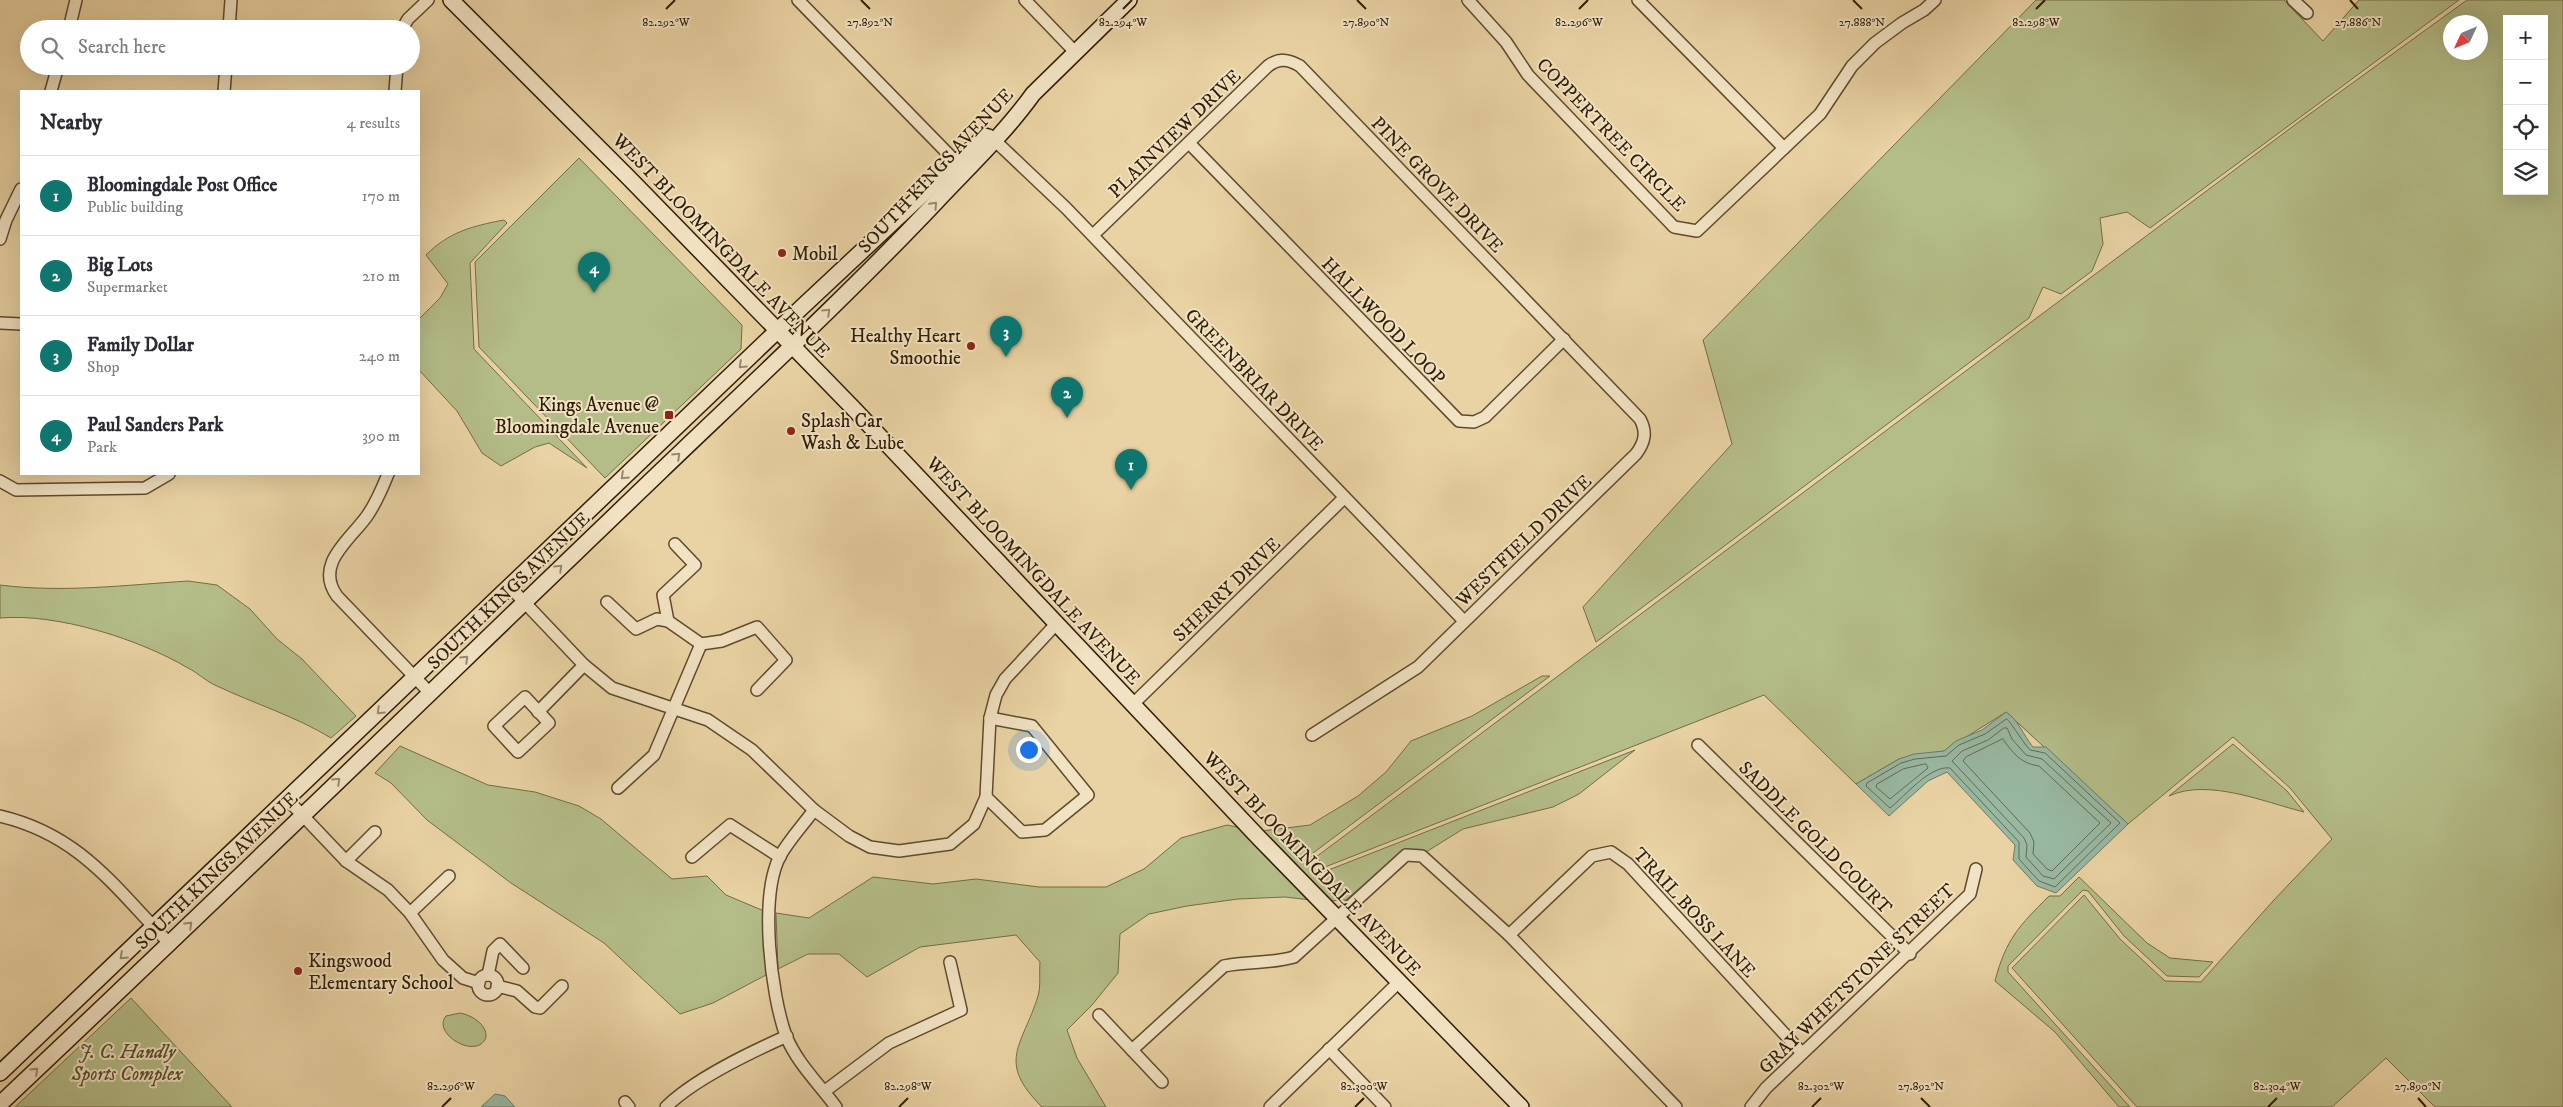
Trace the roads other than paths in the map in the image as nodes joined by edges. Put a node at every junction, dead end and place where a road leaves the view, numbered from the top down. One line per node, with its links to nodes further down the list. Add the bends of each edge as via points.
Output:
1 (76, 0): 13 (street)
2 (231, 0): 14 (street)
3 (428, 0): 15 (street)
4 (451, 0): 33 (main road, WEST BLOOMINGDALE AVENUE)
5 (798, 0): 27 (street)
6 (1025, 0): 16 (street)
7 (1128, 0): 16 (main road, SOUTH KINGS AVENUE)
8 (1468, 0): 26 (street, COPPERTREE CIRCLE, via 1506,42 1528,74 1674,226 1697,231)
9 (1638, 0): 26 (street)
10 (1935, 0): 26 (street, COPPERTREE CIRCLE, via 1875,43 1858,60 1820,114)
11 (2293, 0): 12 (street)
12 (2307, 13)
13 (71, 20)
14 (230, 20)
15 (407, 20)
16 (1075, 52): 24 (main road, SOUTH KINGS AVENUE)
17 (1283, 60): 25 (street, PLAINVIEW DRIVE, via 1268,66); 34 (street, PINE GROVE DRIVE, via 1300,66)
18 (55, 75): 21 (street)
19 (225, 75): 22 (street)
20 (396, 75): 23 (street)
21 (51, 90)
22 (224, 90)
23 (395, 90)
24 (993, 134): 27 (main road, SOUTH KINGS AVENUE); 29 (street, GREENBRIAR DRIVE, via 1015,162 1020,162)
25 (1189, 143): 29 (street, PLAINVIEW DRIVE); 34 (street, HALLWOOD LOOP, via 1459,421 1474,422 1485,417)
26 (1784, 148)
27 (960, 167): 33 (main road, SOUTH KINGS AVENUE); 35 (main road, SOUTH KINGS AVENUE, one-way to 27, via 900,240)
28 (20, 191): 30 (street)
29 (1093, 235): 39 (street, GREENBRIAR DRIVE)
30 (0, 239)
31 (0, 323): 32 (street)
32 (20, 324)
33 (778, 331): 35 (main road, WEST BLOOMINGDALE AVENUE); 41 (main road, SOUTH KINGS AVENUE, one-way to 41)
34 (1564, 340): 45 (street, WESTFIELD DRIVE, via 1640,418 1645,432 1644,442 1636,454)
35 (792, 346): 42 (main road, SOUTH KINGS AVENUE, one-way to 35); 46 (main road, WEST BLOOMINGDALE AVENUE)
36 (167, 475): 38 (street, via 145,488 16,490)
37 (388, 475): 49 (street, via 369,512 334,556 330,582 337,596)
38 (0, 480)
39 (1344, 498): 45 (street, GREENBRIAR DRIVE); 52 (street, SHERRY DRIVE)
40 (675, 544): 44 (street, via 695,565 663,595)
41 (510, 586): 42 (street); 49 (main road, SOUTH KINGS AVENUE)
42 (524, 602): 48 (street); 51 (main road, SOUTH KINGS AVENUE, one-way to 42)
43 (607, 602): 44 (street, via 636,628 657,618)
44 (668, 621): 47 (street)
45 (1464, 621): 56 (street, WESTFIELD DRIVE, via 1418,667)
46 (1057, 623): 52 (main road, WEST BLOOMINGDALE AVENUE); 55 (street, via 1005,679 996,695)
47 (701, 644): 50 (street, via 722,641 757,627 786,660); 53 (street)
48 (584, 665): 53 (street, via 612,688); 54 (street)
49 (415, 677): 51 (street); 60 (main road, SOUTH KINGS AVENUE, one-way to 60)
50 (757, 690)
51 (430, 693): 62 (main road, SOUTH KINGS AVENUE, one-way to 51)
52 (1132, 705): 71 (main road, WEST BLOOMINGDALE AVENUE)
53 (676, 708): 58 (street, via 654,755); 61 (street, via 708,720 752,750)
54 (538, 712): 54 (street, via 549,723 518,752 494,726 525,697)
55 (990, 718): 59 (street); 59 (street, via 1032,726 1088,795 1045,830 1022,832)
56 (1312, 735)
57 (1698, 744): 75 (street, SADDLE GOLD COURT)
58 (618, 788)
59 (986, 797): 61 (street, via 974,824 950,844 898,851 863,843)
60 (287, 799): 62 (street); 72 (main road, SOUTH KINGS AVENUE)
61 (814, 810): 66 (street)
62 (302, 815): 67 (street); 74 (main road, SOUTH KINGS AVENUE, one-way to 62)
63 (0, 816): 72 (street, via 24,822 69,844 94,864)
64 (375, 832): 67 (street)
65 (692, 857): 66 (street, via 730,825)
66 (780, 857): 84 (street, via 772,886 769,926 772,981)
67 (346, 861): 70 (street, via 388,890)
68 (1976, 869): 75 (street, GRAY WHETSTONE STREET, via 1970,894)
69 (449, 876): 70 (street)
70 (410, 913): 80 (street, via 443,960 463,978)
71 (1336, 917): 73 (street, via 1406,856 1422,856); 79 (main road, WEST BLOOMINGDALE AVENUE); 86 (street, via 1294,957 1275,962 1239,962 1224,966)
72 (153, 927): 74 (street); 88 (main road, SOUTH KINGS AVENUE, one-way to 88)
73 (1509, 935): 87 (street, TRAIL BOSS LANE, via 1592,856 1611,852 1628,864); 97 (street)
74 (170, 944): 91 (main road, SOUTH KINGS AVENUE, one-way to 74)
75 (1910, 954): 87 (street, GRAY WHETSTONE STREET)
76 (950, 962): 90 (street, via 961,1010 889,1043)
77 (523, 968): 78 (street, via 500,944 493,951)
78 (488, 975): 80 (street); 81 (street, via 495,978)
79 (1400, 981): 85 (street); 96 (main road, WEST BLOOMINGDALE AVENUE)
80 (478, 983): 81 (street, via 480,990 488,994)
81 (497, 986): 82 (street, via 516,991 535,1008 540,1008)
82 (562, 986)
83 (1099, 1015): 86 (street)
84 (787, 1036): 90 (street, via 802,1065); 92 (street, via 680,1093)
85 (1329, 1049): 94 (street); 95 (street)
86 (1132, 1050): 89 (street)
87 (1802, 1053): 98 (street, GRAY WHETSTONE STREET)
88 (0, 1073)
89 (1162, 1082)
90 (825, 1091): 93 (street)
91 (0, 1104)
92 (666, 1107)
93 (836, 1107)
94 (1270, 1107)
95 (1385, 1107)
96 (1521, 1107)
97 (1676, 1107)
98 (1751, 1107)

